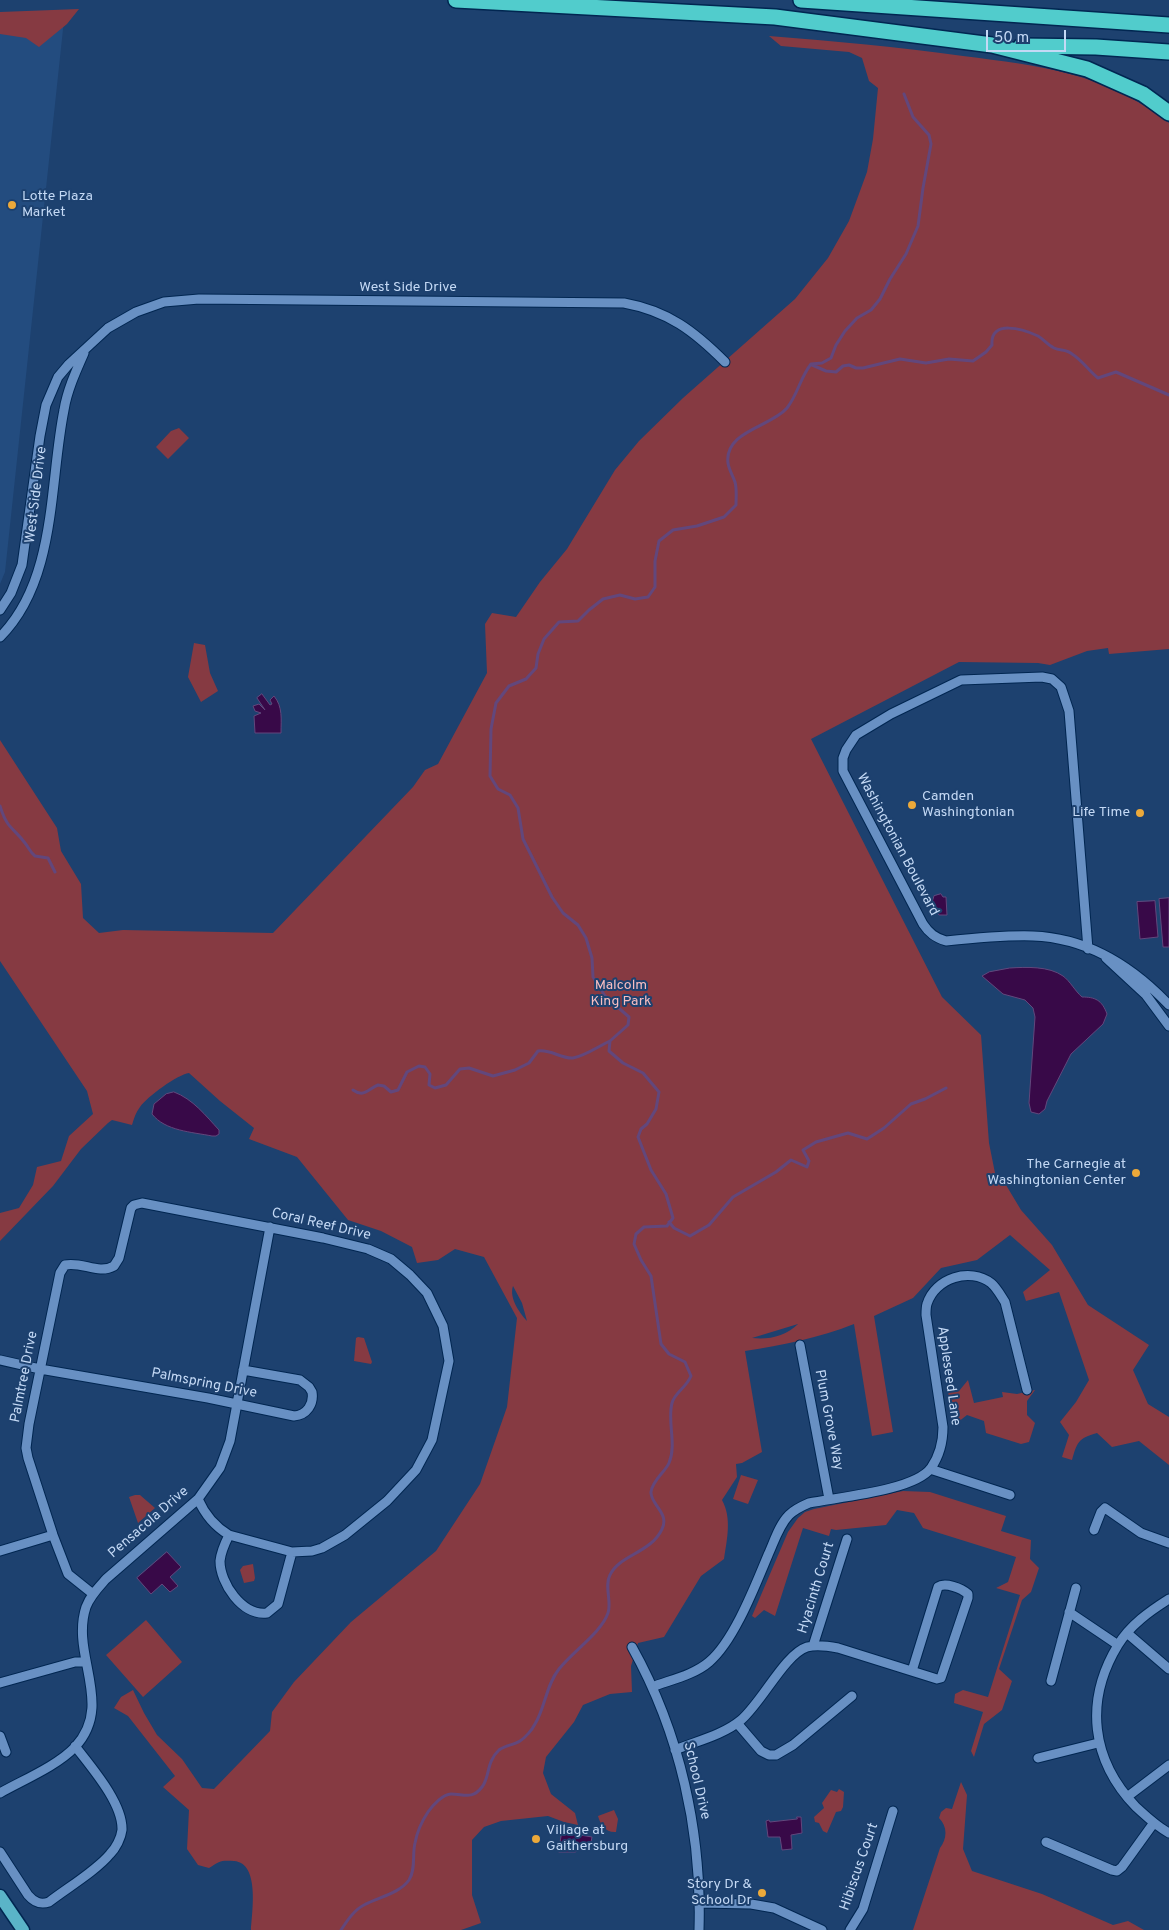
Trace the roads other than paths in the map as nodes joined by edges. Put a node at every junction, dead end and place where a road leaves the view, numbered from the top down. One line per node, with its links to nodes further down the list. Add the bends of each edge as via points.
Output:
1 (456, 0): 4 (highway, via 775,17)
2 (801, 0): 3 (highway)
3 (1169, 25)
4 (992, 45): 5 (highway); 6 (highway, via 1087,69 1143,94)
5 (1169, 52)
6 (1169, 113)
7 (86, 348): 8 (street, West Side Drive, via 108,328 136,312 164,302 199,299 603,302 643,306 673,319 694,333); 9 (street, West Side Drive, via 58,377 51,391 40,436 22,565); 10 (street, West Side Drive, via 64,407 41,565 27,600)
8 (725, 362)
9 (0, 610)
10 (0, 637)
11 (1088, 948): 11 (street, Washingtonian Boulevard, via 1052,937 1012,936 946,941 930,933 843,771 846,750 856,735 961,680 1042,677 1056,682 1064,693 1068,710); 12 (street, Washingtonian Boulevard)
12 (1105, 956): 13 (street, Washingtonian Boulevard, via 1131,970); 14 (street, Washingtonian Boulevard, via 1146,995)
13 (1169, 1005)
14 (1169, 1026)
15 (134, 1205): 16 (street, Coral Reef Drive, via 142,1203); 19 (street, Palmtree Drive, via 114,1266 100,1270 73,1264 62,1269)
16 (270, 1228): 20 (street, Pensacola Drive); 33 (street, Coral Reef Drive, via 368,1249 391,1260 427,1293 443,1326 448,1361 432,1440 416,1470 387,1501 345,1535 322,1548)
17 (800, 1345): 26 (street, Plum Grove Way)
18 (0, 1360): 19 (street, Palmspring Drive)
19 (40, 1369): 22 (street, Palmspring Drive); 28 (street, Palmtree Drive, via 26,1448)
20 (243, 1370): 22 (street, Pensacola Drive); 22 (street, Palmspring Drive, via 300,1380 309,1387 313,1396 308,1409 300,1416)
21 (1027, 1390): 23 (street, Appleseed Lane, via 1005,1302 998,1292 991,1283 968,1275 946,1281 934,1291 927,1303 926,1315 943,1427 940,1449)
22 (236, 1404): 25 (street, Pensacola Drive, via 230,1441 220,1468)
23 (930, 1469): 24 (street); 26 (street, via 895,1487)
24 (1010, 1495)
25 (198, 1499): 29 (street, Coral Reef Drive, via 209,1519); 35 (street, Pensacola Drive)
26 (829, 1499): 47 (street, via 800,1507 789,1515 779,1530 742,1614 710,1661)
27 (1094, 1530): 31 (street, via 1100,1512 1106,1508 1141,1533)
28 (53, 1535): 32 (street); 35 (street, Palmtree Drive, via 68,1574)
29 (229, 1535): 33 (street, Coral Reef Drive); 33 (street, via 220,1559 223,1579 242,1604 257,1612 267,1613 278,1604)
30 (847, 1539): 40 (street, Hyacinth Court)
31 (1169, 1543)
32 (0, 1551)
33 (292, 1552)
34 (1076, 1588): 37 (street)
35 (93, 1594): 42 (street, Pensacola Drive, via 83,1620)
36 (1169, 1599): 38 (street)
37 (1069, 1612): 39 (street); 45 (street)
38 (1127, 1633): 39 (street); 43 (street)
39 (1118, 1645): 51 (street, via 1100,1689)
40 (814, 1646): 44 (street, via 838,1648); 49 (street, via 806,1647 790,1658 759,1702)
41 (632, 1647): 47 (street, School Drive)
42 (86, 1662): 46 (street, via 75,1662); 52 (street, Pensacola Drive, via 93,1699 92,1712 89,1725)
43 (1169, 1669)
44 (912, 1670): 44 (street, via 937,1678 943,1676 968,1598 964,1591 942,1584 938,1587)
45 (1051, 1681)
46 (0, 1683)
47 (652, 1687): 53 (street, School Drive)
48 (852, 1696): 49 (street, via 792,1746 776,1755 761,1751)
49 (737, 1723): 53 (street)
50 (0, 1736): 54 (street)
51 (1098, 1743): 55 (street); 58 (street, via 1112,1776)
52 (75, 1746): 57 (street, Pensacola Drive, via 58,1760); 63 (street, via 114,1800 120,1818 122,1830 110,1855 49,1902 40,1903 28,1895)
53 (675, 1750): 65 (street, School Drive, via 691,1812)
54 (6, 1752)
55 (1038, 1758)
56 (1169, 1765): 58 (street)
57 (0, 1793)
58 (1127, 1797): 60 (street)
59 (893, 1811): 69 (street, Hibiscus Court, via 863,1909)
60 (1153, 1824): 61 (street); 62 (street, via 1117,1871)
61 (1169, 1833)
62 (1046, 1842)
63 (0, 1852)
64 (0, 1896): 66 (main road)
65 (700, 1903): 67 (street, School Drive); 68 (street, via 774,1908)
66 (23, 1930)
67 (699, 1930)
68 (822, 1930)
69 (850, 1930)

